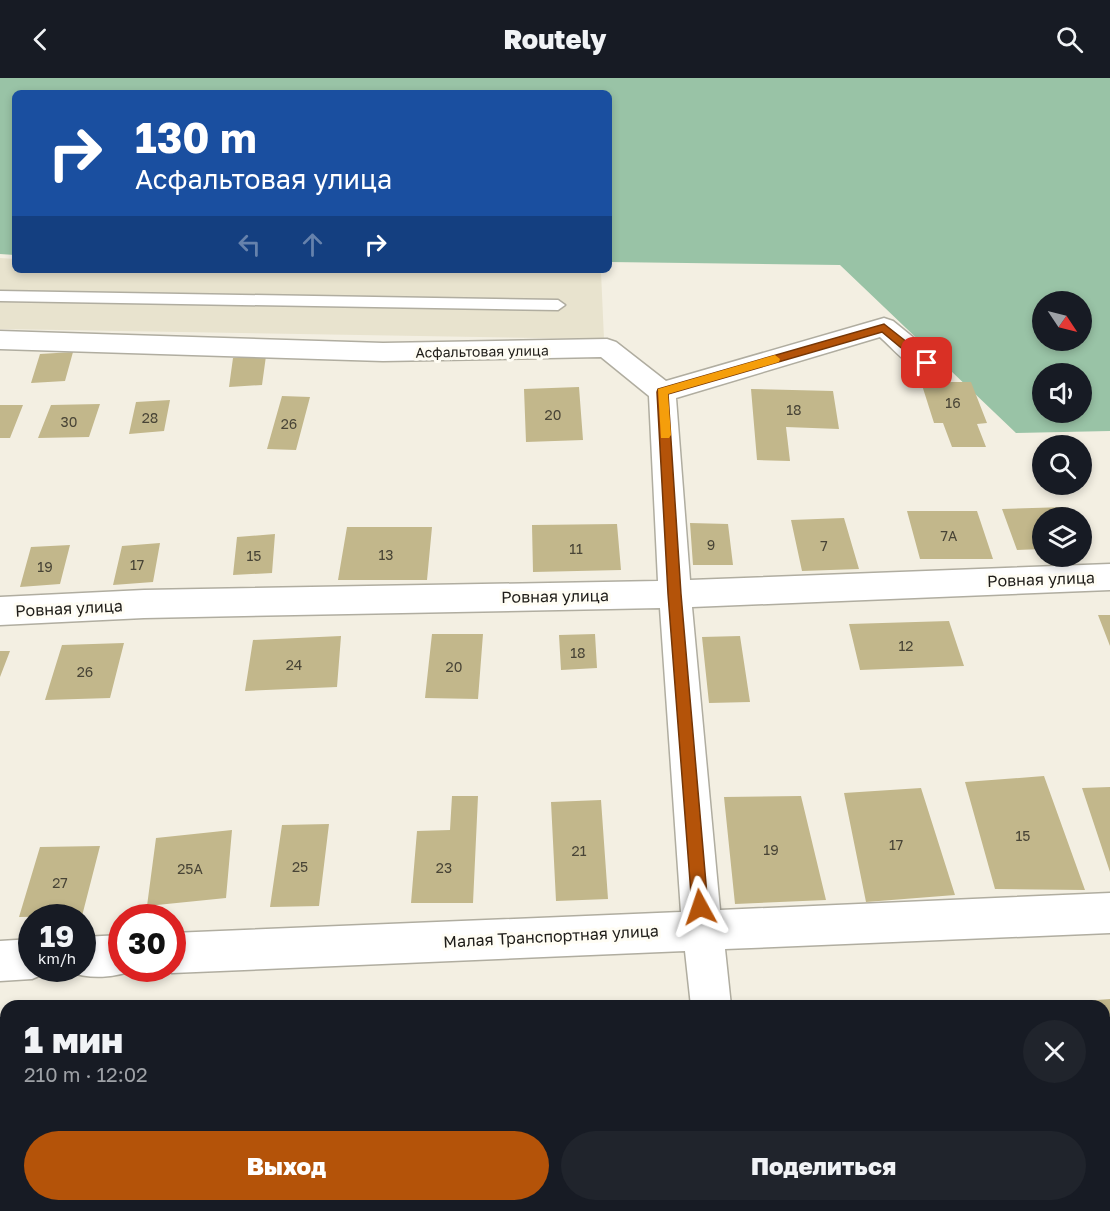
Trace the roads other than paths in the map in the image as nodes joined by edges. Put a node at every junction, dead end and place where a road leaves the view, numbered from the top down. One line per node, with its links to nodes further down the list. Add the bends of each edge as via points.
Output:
1 (0, 296): 2 (lane)
2 (558, 305)
3 (0, 340): 5 (street, Асфальтовая улица, via 383,352 607,348)
4 (927, 363): 5 (street, via 884,327)
5 (662, 392): 7 (street)
6 (1110, 577): 7 (street, Ровная улица)
7 (675, 594): 8 (street, Ровная улица, via 144,604); 10 (street)
8 (0, 611)
9 (1110, 913): 10 (street, Малая Транспортная улица)
10 (702, 929): 11 (street, Малая Транспортная улица); 14 (street)
11 (186, 952)
12 (18, 960): 13 (street)
13 (0, 961)
14 (710, 1000)

